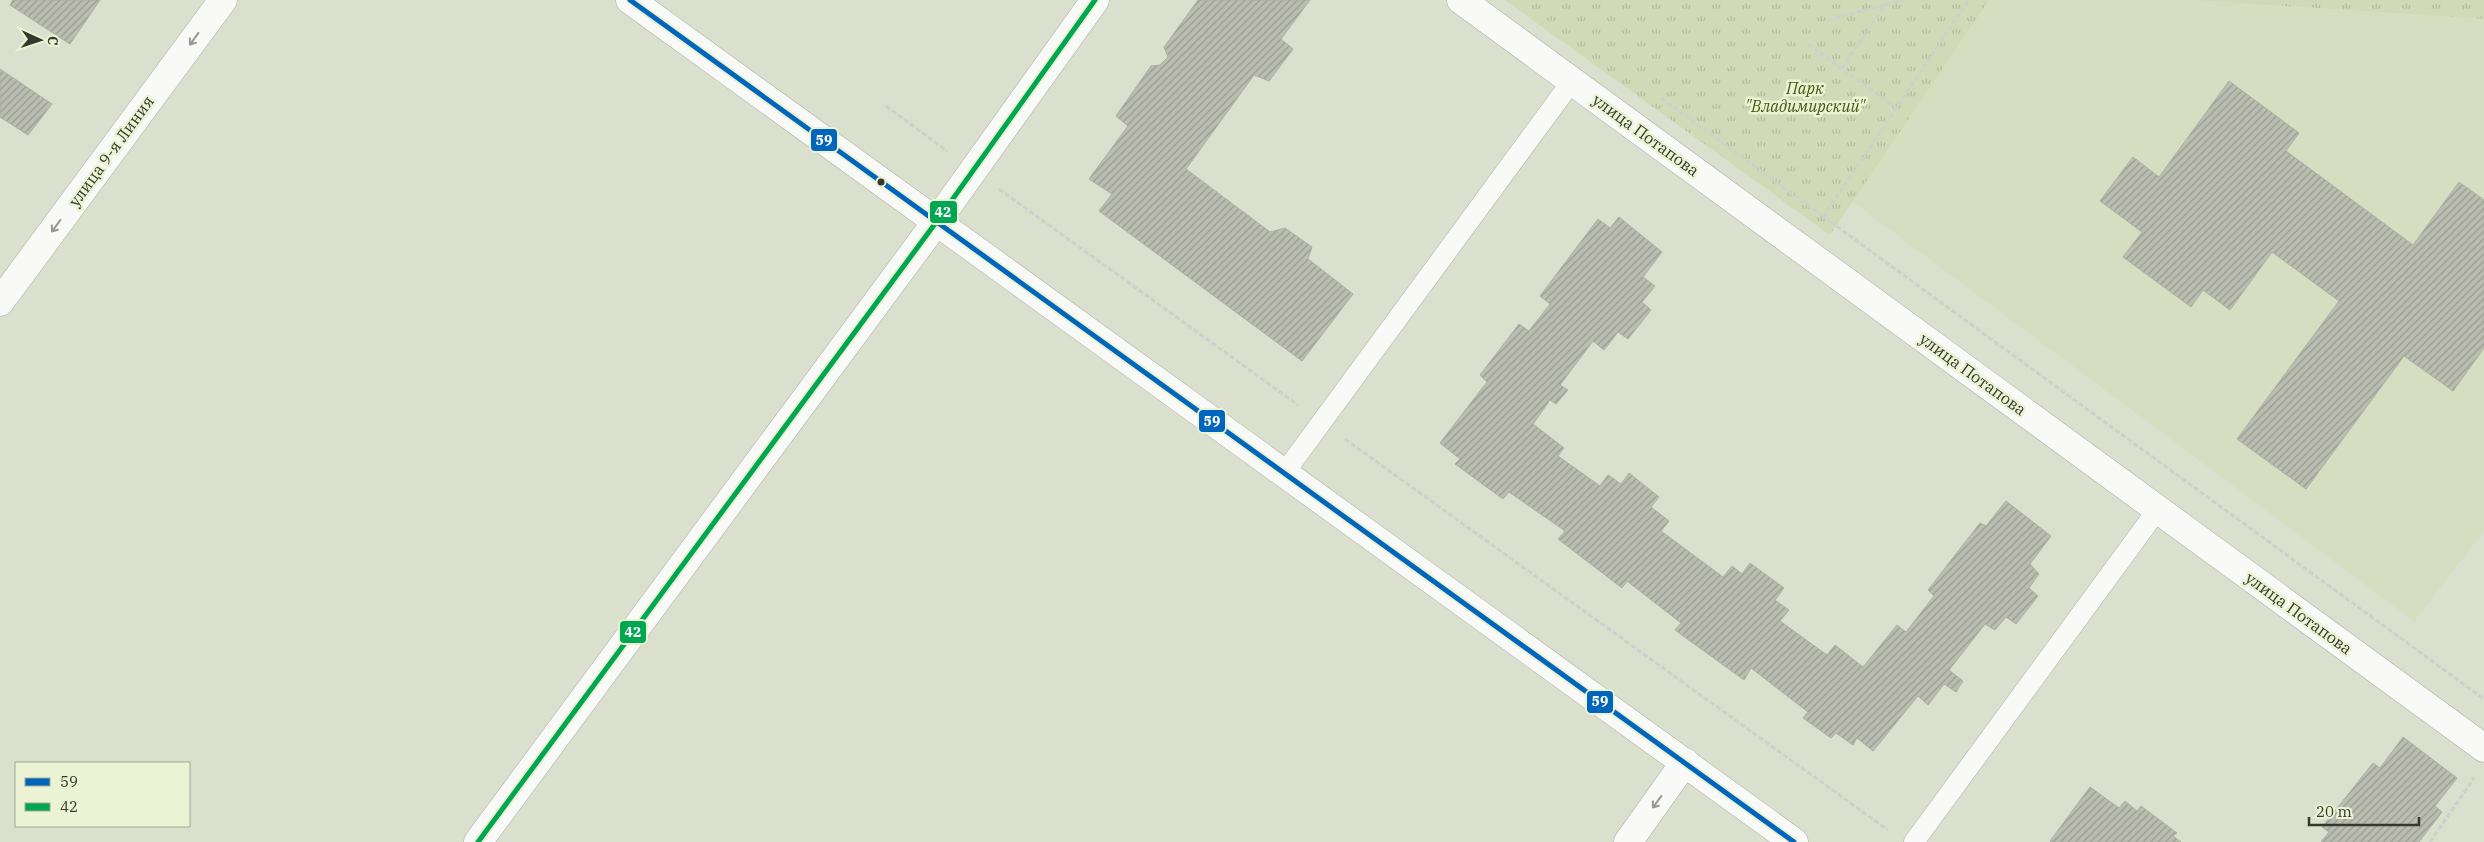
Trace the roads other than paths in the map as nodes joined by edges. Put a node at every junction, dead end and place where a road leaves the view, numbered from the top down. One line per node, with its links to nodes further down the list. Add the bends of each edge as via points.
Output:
1 (222, 0): 7 (street, улица 9-я Линия, one-way to 7)
2 (630, 0): 6 (street)
3 (1095, 0): 6 (street)
4 (1461, 0): 5 (street, улица Потапова)
5 (1572, 81): 8 (lane); 9 (street, улица Потапова)
6 (937, 221): 8 (street); 12 (street)
7 (0, 302)
8 (1285, 472): 11 (street)
9 (2158, 509): 10 (street, улица Потапова); 15 (lane)
10 (2484, 748)
11 (1685, 762): 13 (street, one-way to 13); 14 (street)
12 (478, 842)
13 (1628, 842)
14 (1794, 842)
15 (1914, 842)

